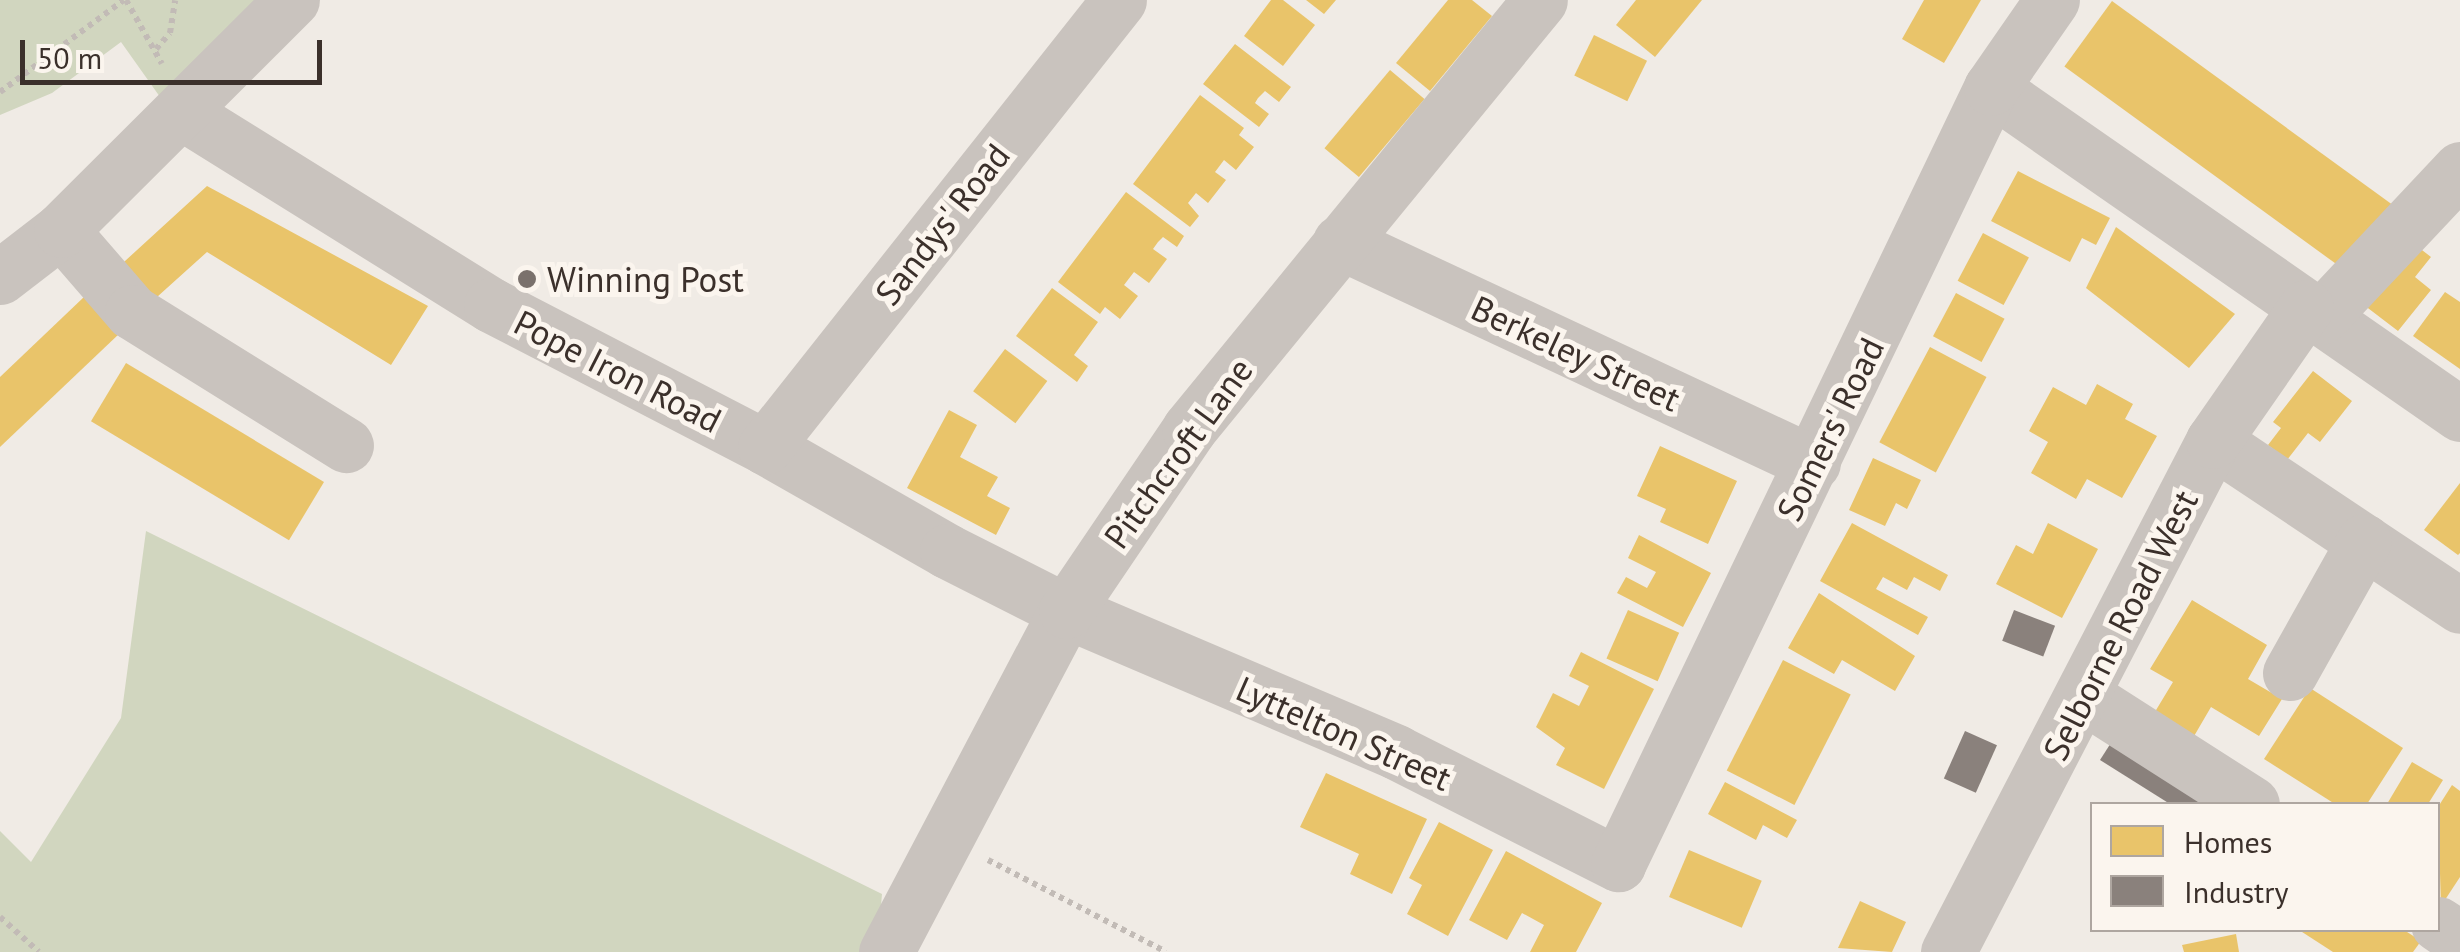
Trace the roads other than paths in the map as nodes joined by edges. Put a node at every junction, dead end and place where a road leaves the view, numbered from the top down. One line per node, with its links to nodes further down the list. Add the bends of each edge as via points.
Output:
1 (292, 0): 6 (street)
2 (1119, 0): 15 (street, Sandys' Road)
3 (1540, 0): 9 (street, Pitchcroft Lane)
4 (2052, 0): 5 (street, Somers' Road)
5 (1991, 88): 11 (street); 16 (street, Somers' Road)
6 (180, 112): 8 (street); 15 (street, Pope Iron Road, via 491,305)
7 (2460, 169): 11 (street, Selborne Road West)
8 (61, 230): 10 (street); 14 (street, via 132,312)
9 (1340, 242): 16 (street, Berkeley Street); 19 (street, Pitchcroft Lane, via 1189,429)
10 (0, 277)
11 (2314, 312): 12 (street); 13 (street, Selborne Road West)
12 (2460, 414)
13 (2213, 441): 17 (street); 21 (street, Selborne Road West)
14 (346, 445)
15 (765, 447): 19 (street, Pope Iron Road)
16 (1813, 462): 23 (street, Somers' Road)
17 (2364, 541): 18 (street); 20 (street)
18 (2460, 606)
19 (1066, 611): 23 (street, Lyttelton Street, via 1396,752); 24 (street, Pitchcroft Lane)
20 (2290, 673)
21 (2085, 696): 22 (street); 25 (street, Selborne Road West)
22 (2249, 802)
23 (1618, 864)
24 (886, 952)
25 (1948, 952)

